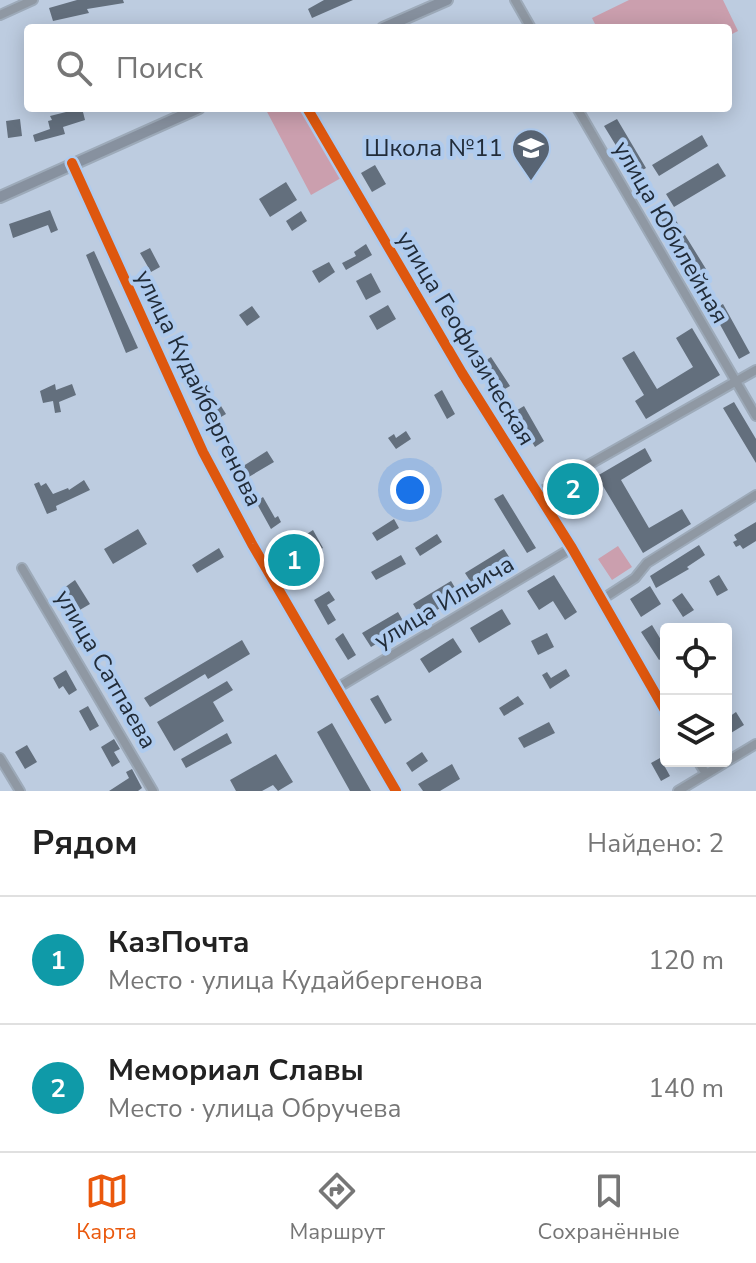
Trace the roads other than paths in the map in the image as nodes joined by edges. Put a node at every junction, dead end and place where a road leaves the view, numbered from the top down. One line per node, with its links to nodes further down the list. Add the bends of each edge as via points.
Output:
1 (33, 0): 4 (street)
2 (447, 0): 5 (main road)
3 (515, 0): 6 (street)
4 (0, 15)
5 (392, 24)
6 (529, 24)
7 (190, 112): 10 (main road)
8 (309, 112): 15 (street, улица Геофизическая)
9 (579, 112): 13 (street, улица Юбилейная)
10 (72, 163): 11 (main road); 20 (street, улица Кудайбергенова, via 203,452)
11 (0, 197)
12 (756, 370): 13 (street)
13 (735, 382): 14 (street, улица Юбилейная); 15 (street)
14 (756, 416)
15 (537, 494): 17 (street, улица Геофизическая)
16 (756, 495): 19 (street, via 647,563 635,578)
17 (572, 548): 19 (street, улица Геофизическая); 20 (street, улица Ильича)
18 (22, 568): 27 (street, улица Сатпаева)
19 (601, 600): 21 (street, улица Геофизическая)
20 (337, 688): 28 (street, улица Кудайбергенова)
21 (660, 702)
22 (756, 744): 25 (street)
23 (0, 758): 26 (street)
24 (702, 767): 25 (street)
25 (706, 774): 29 (street)
26 (20, 791)
27 (153, 791)
28 (396, 791)
29 (678, 791)

